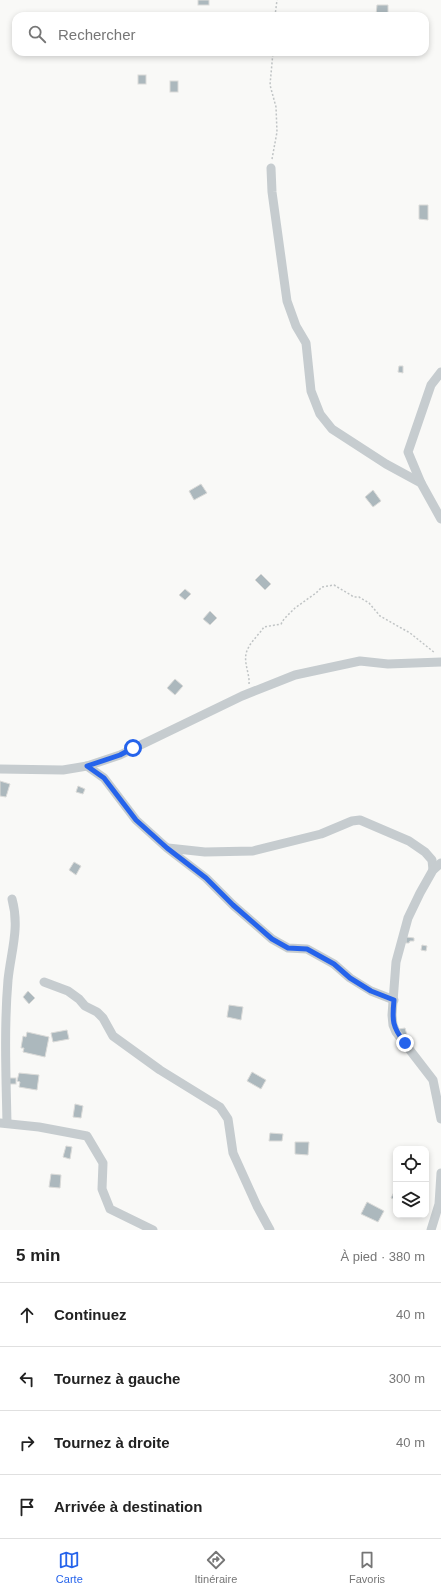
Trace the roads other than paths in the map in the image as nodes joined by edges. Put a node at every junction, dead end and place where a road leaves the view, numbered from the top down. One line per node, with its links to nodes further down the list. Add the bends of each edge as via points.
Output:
1 (271, 168): 3 (street, via 287,301 296,326 306,343 311,391 320,414 332,429)
2 (441, 372): 3 (street, via 431,385 408,452)
3 (421, 483): 4 (street)
4 (441, 519)
5 (439, 659): 6 (street, via 388,664 360,662 295,676 242,696 120,755)
6 (87, 766): 7 (street, via 63,770); 8 (street, via 104,778 136,820)
7 (0, 769)
8 (167, 848): 10 (street, via 205,852 252,851 320,834 360,820 425,852 432,860); 13 (street, via 206,878 272,939 288,948 307,949 334,964 371,991)
9 (441, 863): 10 (street)
10 (433, 870): 13 (street, via 408,918 396,962)
11 (12, 899): 15 (street, via 16,926 8,980)
12 (44, 982): 19 (street, via 68,991 103,1018 113,1036 220,1108 228,1119 233,1153)
13 (394, 1000): 14 (street, via 393,1025 433,1080)
14 (441, 1119)
15 (3, 1123): 18 (street, via 87,1136 103,1163 102,1189 110,1209)
16 (441, 1173): 17 (street)
17 (435, 1224)
18 (153, 1230)
19 (270, 1230)

